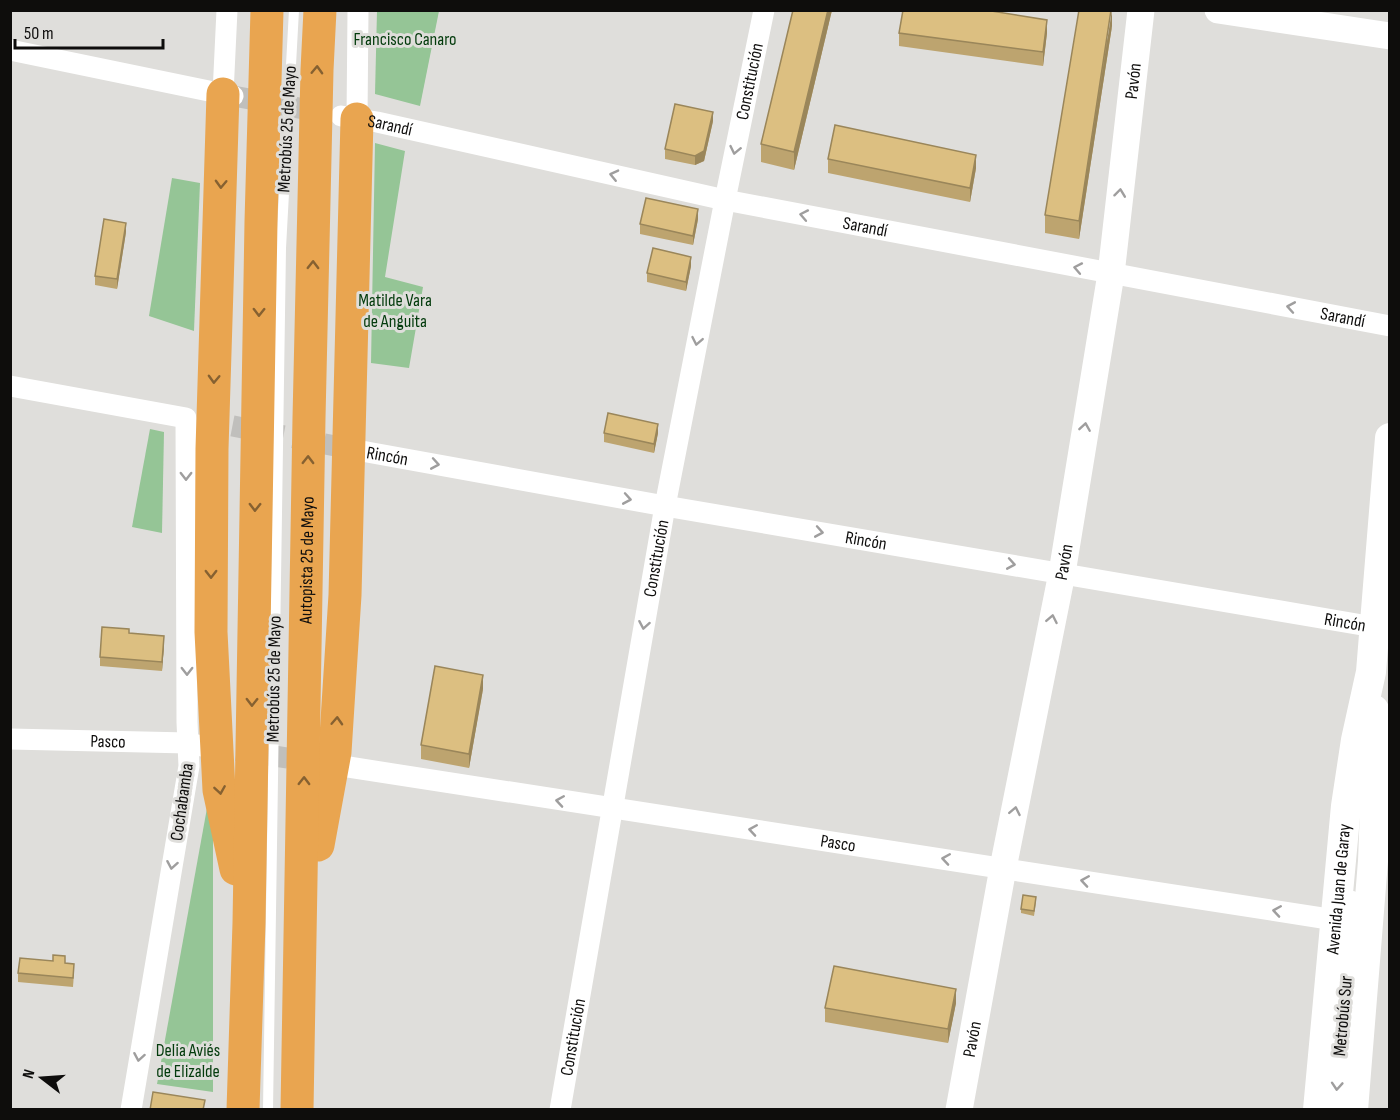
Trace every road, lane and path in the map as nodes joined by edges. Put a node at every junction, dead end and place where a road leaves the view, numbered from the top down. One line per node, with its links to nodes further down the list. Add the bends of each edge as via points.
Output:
1 (227, 10): 10 (street)
2 (320, 10): 32 (highway, Autopista 25 de Mayo, one-way to 2)
3 (358, 10): 11 (street)
4 (764, 10): 12 (street, Constitución, one-way to 12)
5 (1141, 10): 14 (street, Pavón, one-way to 5)
6 (1218, 10): 8 (street)
7 (276, 15): 13 (lane, Metrobús 25 de Mayo); 13 (lane, Metrobús 25 de Mayo, via 275,118); 31 (highway, one-way to 31, via 260,234)
8 (1389, 36)
9 (10, 50): 10 (street)
10 (226, 105): 31 (highway, one-way to 31, via 212,449 211,632 219,790)
11 (349, 117): 12 (street, Sarandí, one-way to 11); 32 (highway, one-way to 11, via 335,752 345,594 350,378)
12 (725, 200): 14 (street, Sarandí, one-way to 12); 19 (street, Constitución, one-way to 19)
13 (281, 248): 38 (lane, Metrobús 25 de Mayo)
14 (1111, 274): 15 (street, Sarandí, one-way to 14); 20 (street, Pavón, one-way to 14)
15 (1389, 326)
16 (10, 386): 24 (street, Cochabamba, one-way to 24, via 186,418)
17 (1389, 438): 21 (main road, Avenida Juan de Garay)
18 (356, 450): 19 (street, Rincón, one-way to 19)
19 (665, 506): 20 (street, Rincón, one-way to 20); 27 (street, Constitución, one-way to 27)
20 (1062, 573): 21 (street, Rincón); 28 (street, Pavón, one-way to 20)
21 (1374, 627): 22 (main road, Avenida Juan de Garay)
22 (1371, 672): 26 (lane); 30 (main road, Avenida Juan de Garay, via 1350,781); 45 (main road, Avenida Juan de Garay, via 1376,744 1374,825)
23 (10, 739): 24 (street, Pasco)
24 (197, 745): 35 (street, Cochabamba, one-way to 35, via 189,765)
25 (342, 766): 27 (street, Pasco, one-way to 25)
26 (1362, 777)
27 (612, 809): 28 (street, Pasco, one-way to 27); 41 (street, Constitución)
28 (1003, 868): 30 (street, Pasco, one-way to 28); 42 (street, Pavón)
29 (1354, 882): 44 (lane, Metrobús Sur, one-way to 44)
30 (1335, 920): 43 (main road, Avenida Juan de Garay)
31 (249, 923): 34 (highway)
32 (301, 923): 33 (highway, Autopista 25 de Mayo)
33 (300, 982): 39 (highway, Autopista 25 de Mayo); 40 (highway)
34 (246, 983): 36 (highway); 37 (highway)
35 (130, 1110)
36 (227, 1110)
37 (243, 1110)
38 (268, 1110)
39 (297, 1110)
40 (317, 1110)
41 (560, 1110)
42 (959, 1110)
43 (1318, 1110)
44 (1336, 1110)
45 (1353, 1110)

